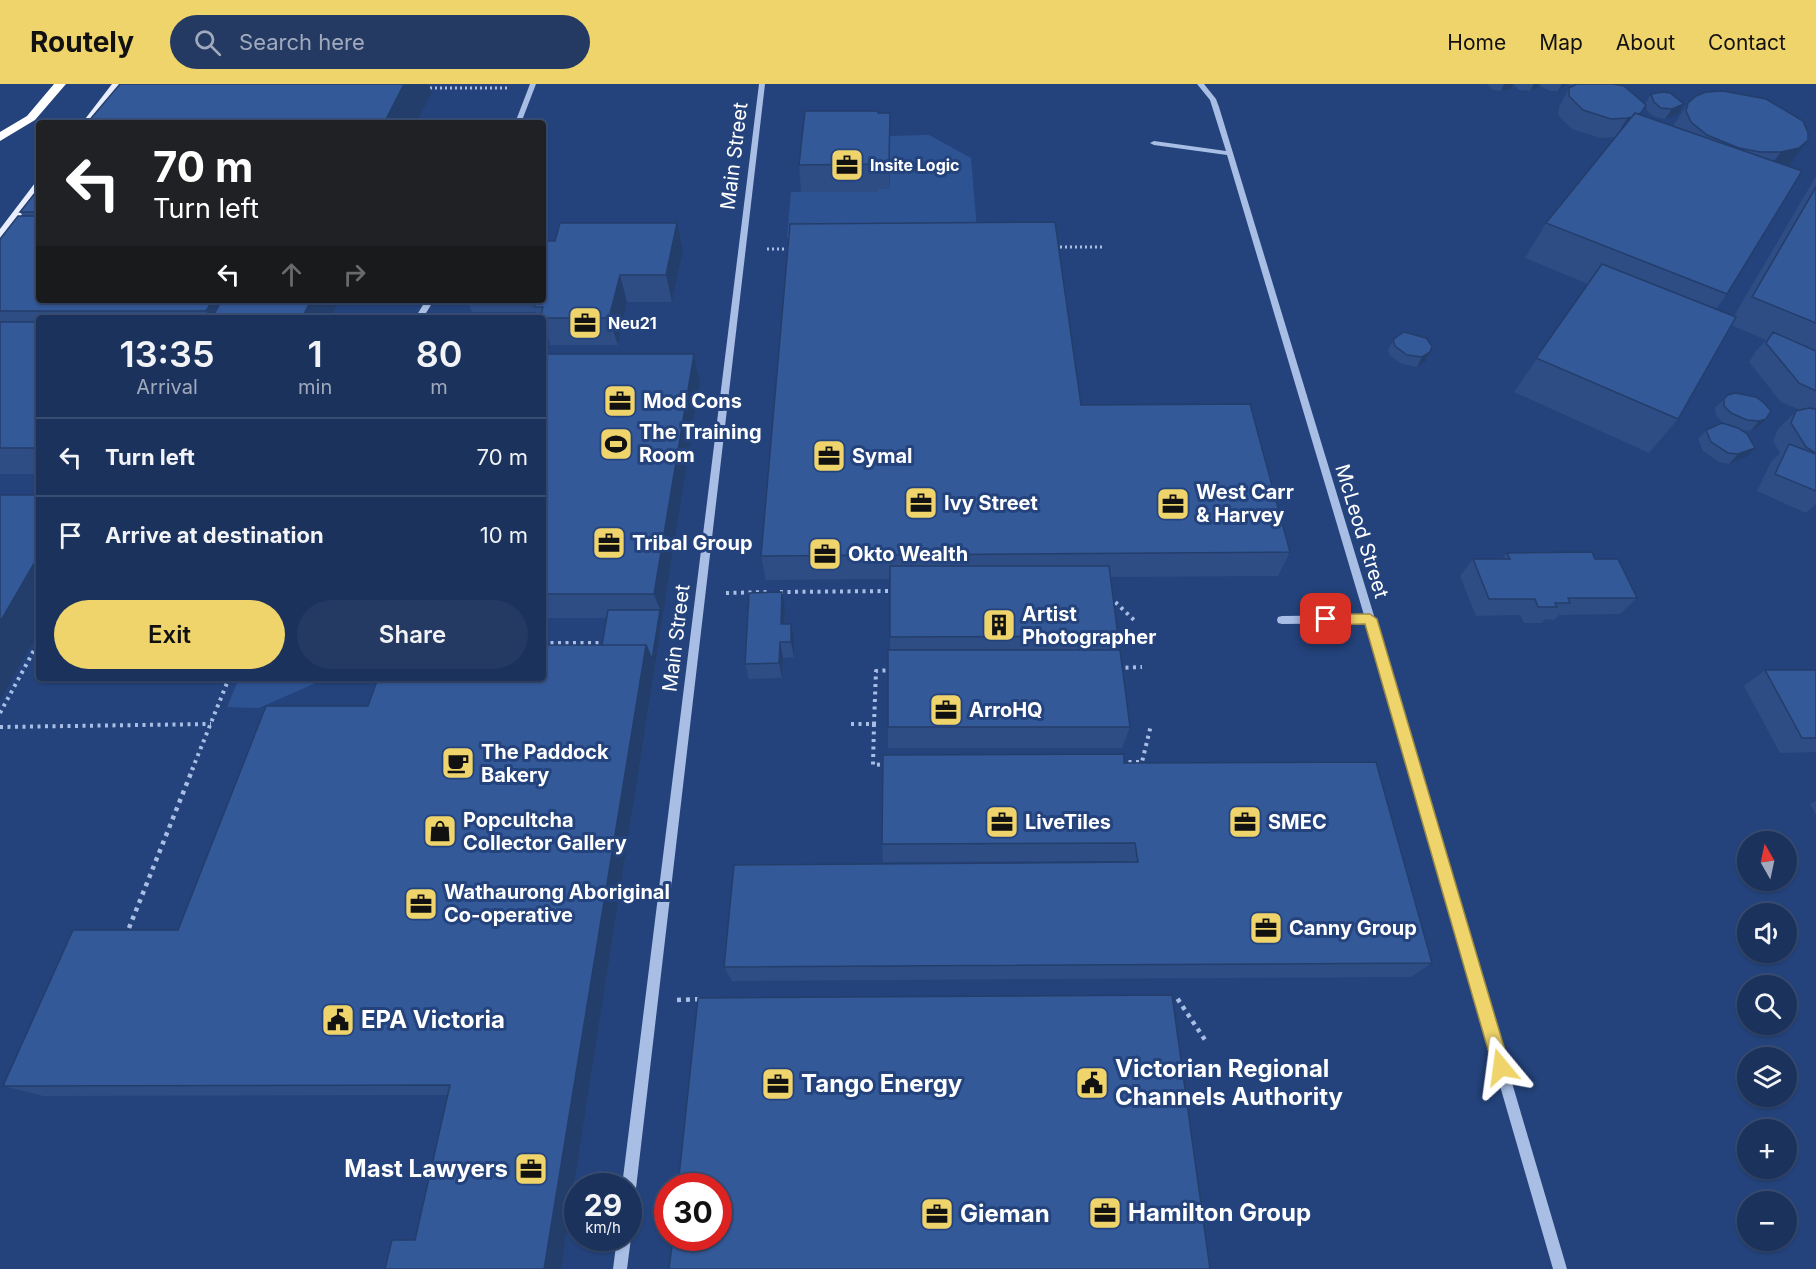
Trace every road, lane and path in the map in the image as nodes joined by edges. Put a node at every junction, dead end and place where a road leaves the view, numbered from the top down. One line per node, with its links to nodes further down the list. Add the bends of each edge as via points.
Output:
1 (60, 84): 9 (highway, via 31,118)
2 (117, 84): 7 (main road)
3 (762, 84): 16 (street, Main Street)
4 (1200, 84): 11 (street, McLeod Street, via 1213,99)
5 (532, 86): 6 (path); 8 (street)
6 (425, 88)
7 (89, 120)
8 (519, 120)
9 (0, 137)
10 (1154, 143): 11 (street)
11 (1228, 153): 21 (street, McLeod Street)
12 (36, 189): 13 (main road)
13 (0, 236)
14 (1103, 247): 15 (path)
15 (1045, 248)
16 (742, 249): 17 (path); 20 (street, Main Street)
17 (801, 249)
18 (1102, 590): 23 (path)
19 (903, 591): 20 (path)
20 (701, 593): 42 (street, Main Street)
21 (1370, 619): 22 (street); 47 (street, McLeod Street)
22 (1282, 620)
23 (1135, 621)
24 (607, 642): 25 (path)
25 (546, 643)
26 (36, 647): 31 (path)
27 (1142, 667): 28 (path)
28 (1107, 668)
29 (899, 670): 32 (path, via 876,671)
30 (228, 681): 33 (path)
31 (0, 713)
32 (874, 723): 34 (path); 38 (path, via 873,765)
33 (211, 724): 36 (path); 39 (path)
34 (851, 724)
35 (1151, 725): 37 (path, via 1142,762)
36 (0, 727)
37 (1118, 762)
38 (896, 764)
39 (129, 927)
40 (1165, 998): 43 (path, via 1177,998)
41 (712, 999): 42 (path)
42 (652, 1000): 44 (street, Main Street)
43 (1207, 1043)
44 (631, 1173)
45 (622, 1251): 46 (street)
46 (620, 1269)
47 (1560, 1269)

